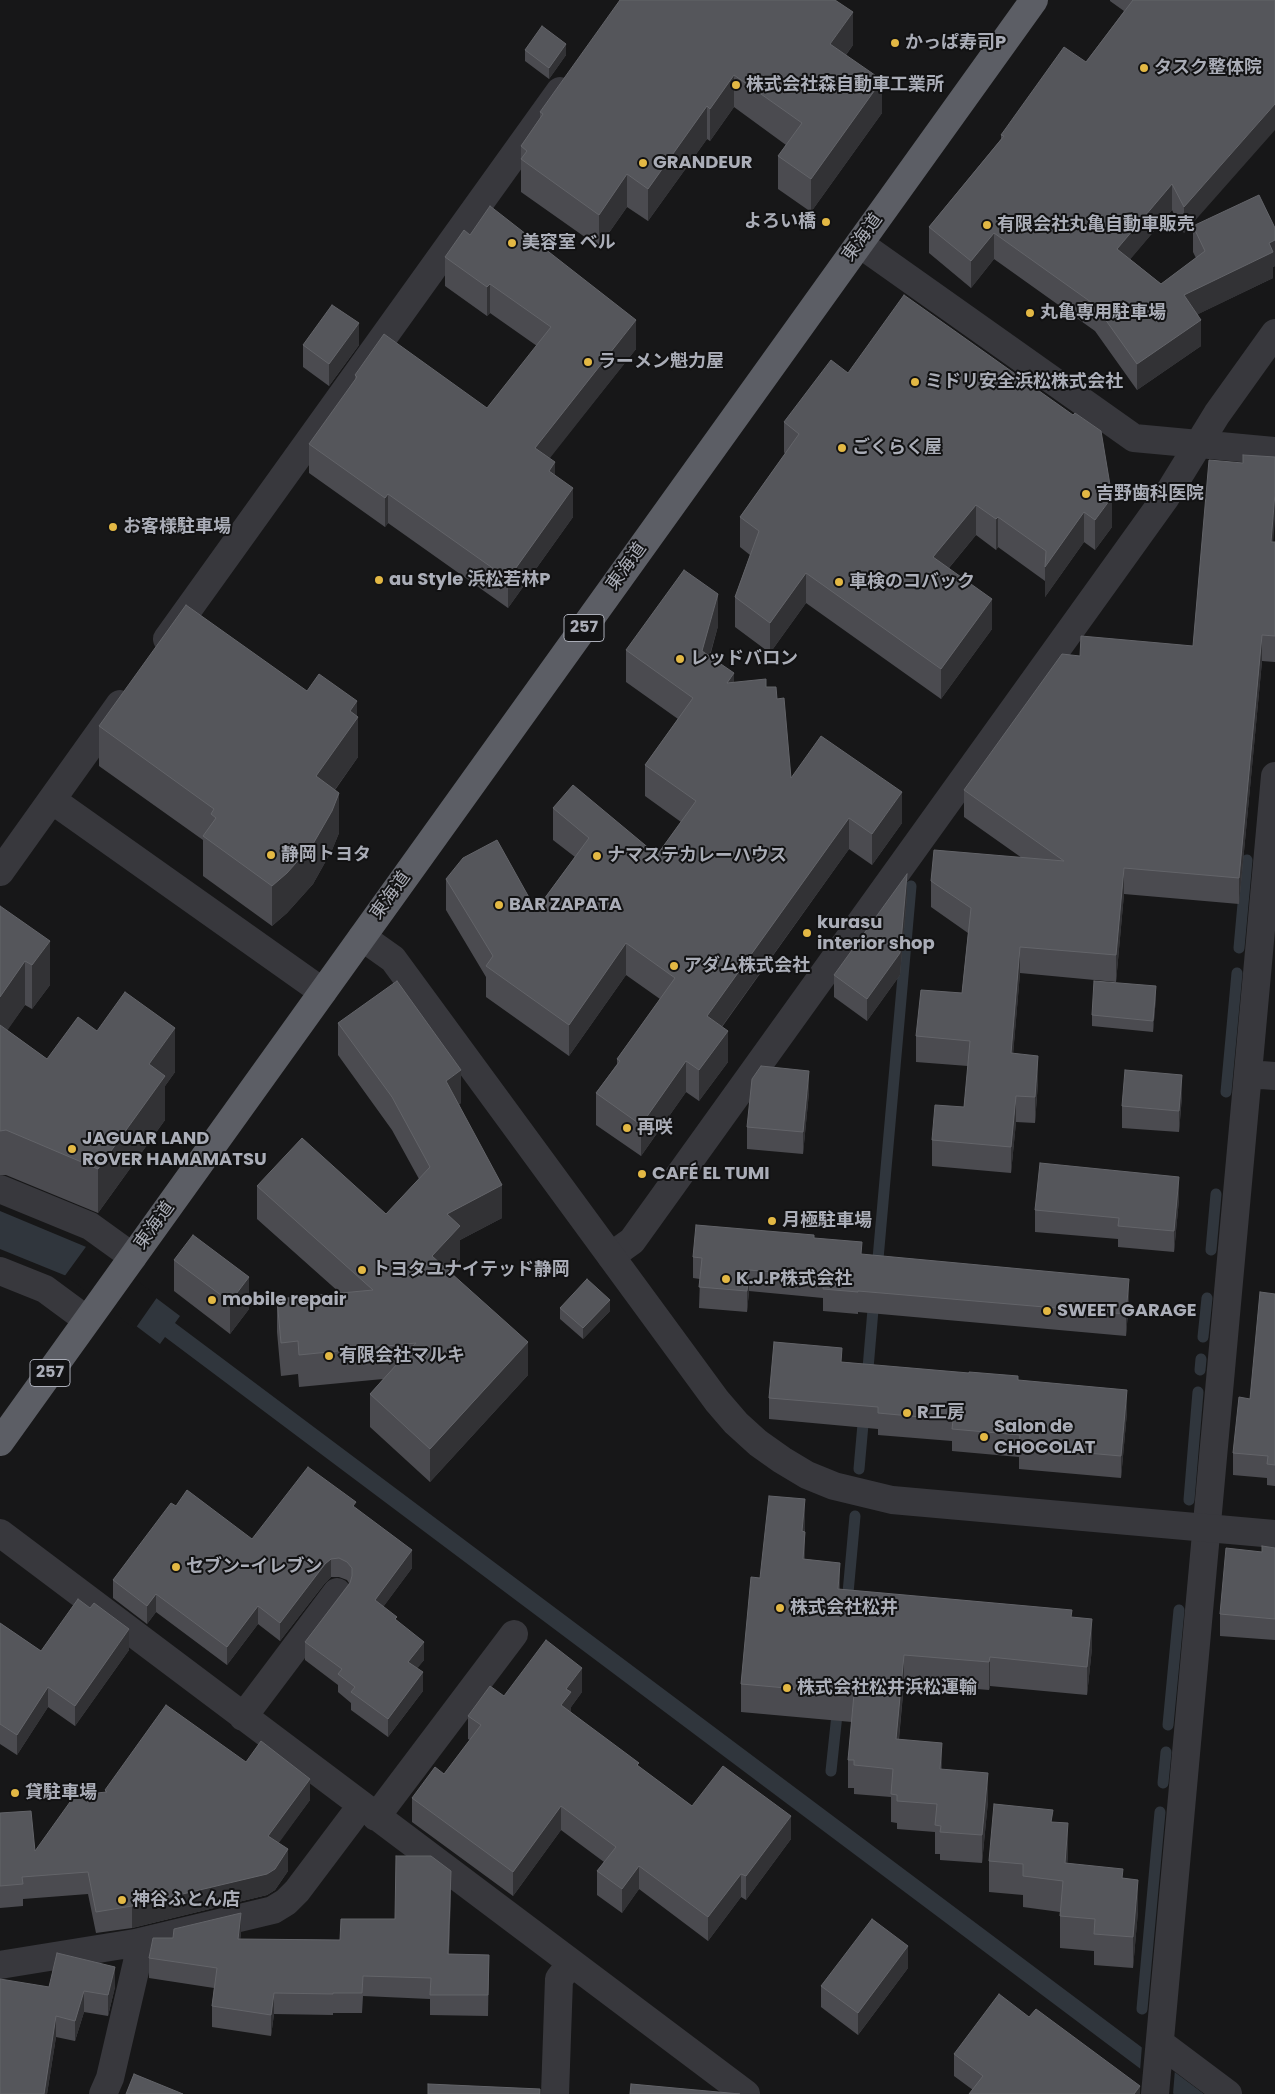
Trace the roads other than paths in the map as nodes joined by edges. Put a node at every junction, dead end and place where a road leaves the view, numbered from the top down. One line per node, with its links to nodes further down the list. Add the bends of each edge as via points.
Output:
1 (1034, 0): 3 (highway, 東海道 / 257)
2 (573, 73): 7 (street)
3 (860, 244): 5 (street, via 1134,438); 13 (highway, 東海道 / 257)
4 (1275, 333): 5 (street)
5 (1198, 444): 6 (street); 18 (street, via 1160,505 632,1241)
6 (1275, 451)
7 (155, 655)
8 (132, 688): 11 (street)
9 (1275, 776): 10 (street)
10 (1275, 781): 15 (street)
11 (52, 800): 12 (street); 14 (street)
12 (0, 872)
13 (362, 937): 14 (highway, 東海道 / 257); 18 (street, via 393,959)
14 (323, 992): 19 (highway, 東海道 / 257)
15 (1248, 1074): 16 (street); 23 (street)
16 (1275, 1076)
17 (0, 1189): 19 (street, via 90,1226)
18 (611, 1256): 23 (street, via 736,1423 758,1443 807,1475 834,1486 892,1500)
19 (128, 1263): 21 (highway, 東海道 / 257)
20 (0, 1271): 21 (street)
21 (94, 1311): 22 (highway, 東海道 / 257)
22 (0, 1442)
23 (1207, 1528): 25 (street); 33 (street)
24 (0, 1533): 28 (street)
25 (1275, 1534)
26 (338, 1592): 28 (street)
27 (514, 1634): 29 (street)
28 (243, 1717): 29 (street)
29 (368, 1812): 30 (street, via 297,1891 273,1910); 31 (street)
30 (135, 1943): 32 (street); 34 (street, via 138,1958 110,2078)
31 (571, 1963): 35 (street, via 559,1979); 36 (street)
32 (0, 1966)
33 (1160, 2045): 37 (street); 38 (street)
34 (103, 2094)
35 (555, 2094)
36 (746, 2094)
37 (1155, 2094)
38 (1228, 2094)

